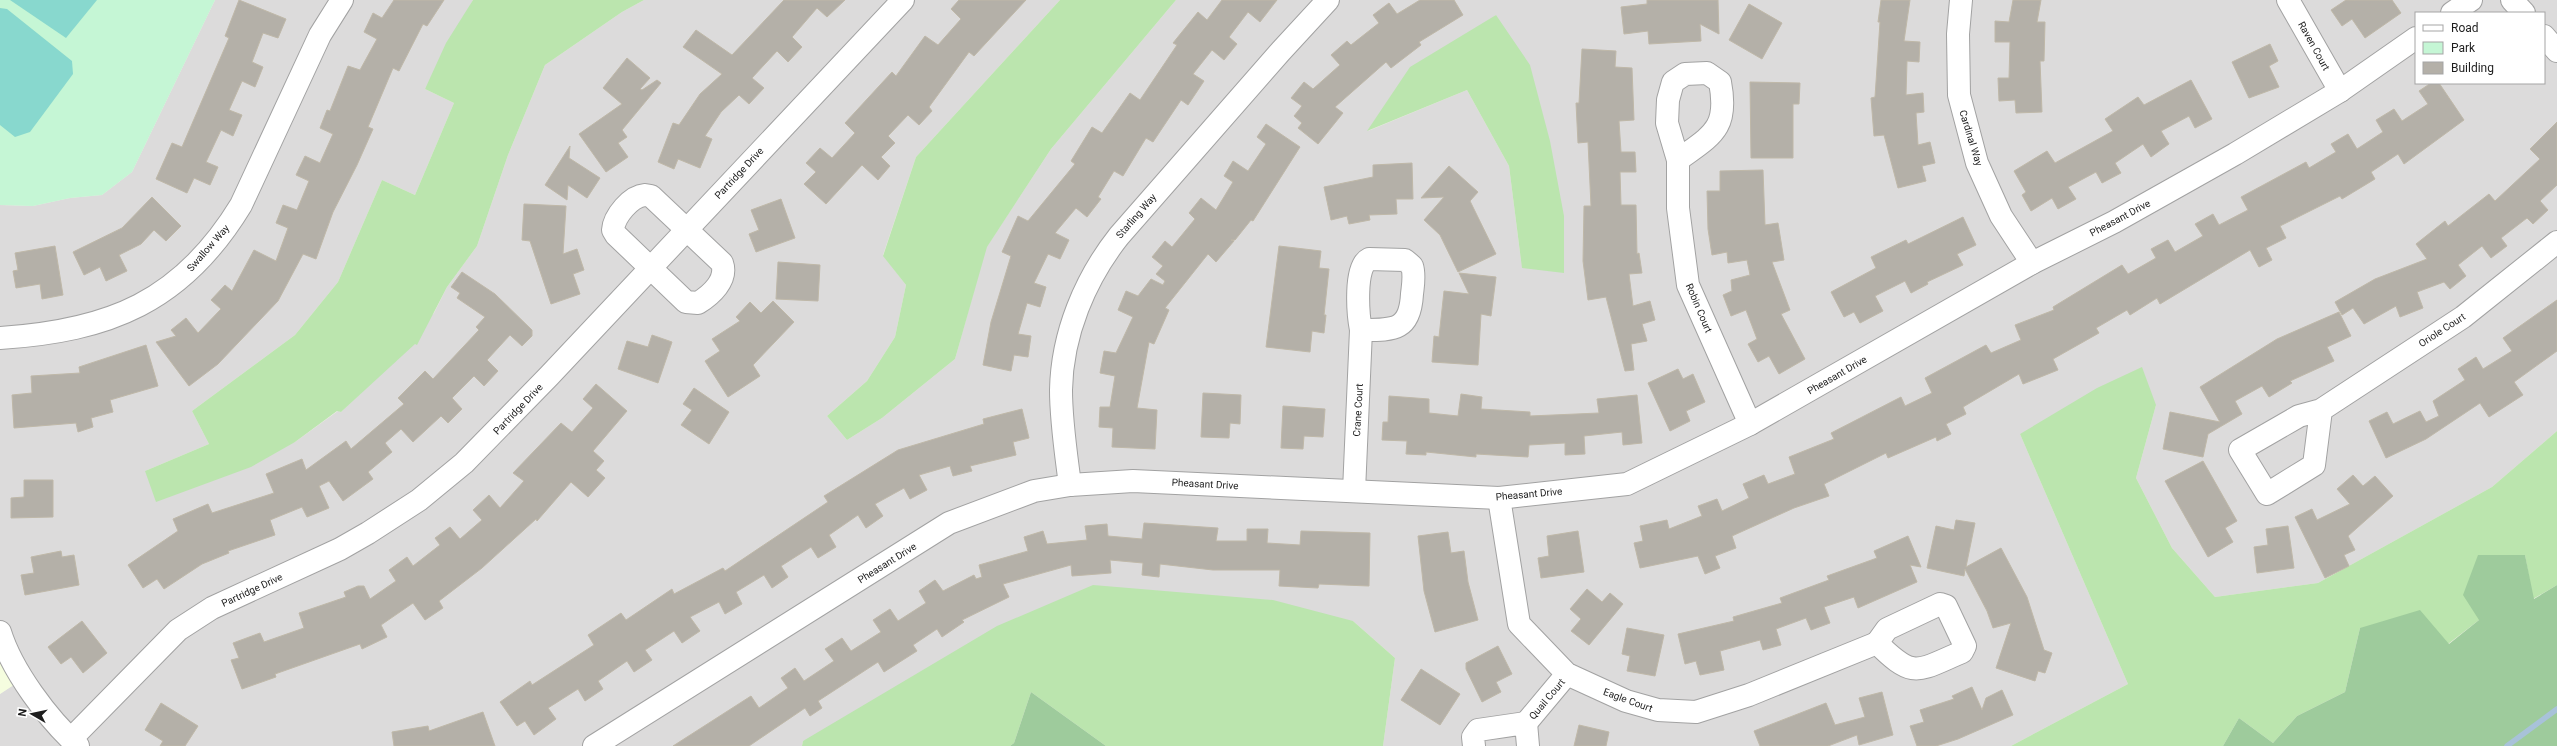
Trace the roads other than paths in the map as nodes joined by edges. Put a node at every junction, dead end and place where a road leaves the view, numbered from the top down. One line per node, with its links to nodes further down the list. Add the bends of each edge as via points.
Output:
1 (342, 0): 20 (street, Swallow Way, via 320,35 241,205 229,225 201,259 146,301 103,321 58,333)
2 (902, 0): 15 (street, Partridge Drive)
3 (1328, 0): 23 (street, Starling Way, via 1130,224 1098,266 1073,323 1063,366 1062,413)
4 (1961, 0): 17 (street, Cardinal Way, via 1958,34 1961,103 1977,163 2001,216)
5 (2288, 0): 13 (street, Raven Court)
6 (2471, 0): 8 (street)
7 (2512, 0): 9 (street)
8 (2453, 12)
9 (2523, 12)
10 (2545, 37): 12 (street)
11 (2415, 39): 13 (street, Pheasant Drive)
12 (2557, 51)
13 (2340, 91): 17 (street, Pheasant Drive, via 2236,154 2134,211)
14 (1678, 160): 22 (street, Robin Court, via 1678,208 1688,286)
15 (687, 228): 18 (street, Partridge Drive); 18 (street, via 651,196 639,196 634,199 617,218 613,230); 18 (street, via 722,263 722,280 703,300 692,303 686,302)
16 (2557, 242): 21 (street, Oriole Court, via 2463,316)
17 (2032, 263): 22 (street, Pheasant Drive)
18 (649, 268): 30 (street, Partridge Drive, via 485,443 442,482 395,517 340,549 228,600 178,630)
19 (1361, 330): 24 (street, Crane Court)
20 (0, 338)
21 (2321, 410)
22 (1750, 424): 25 (street, Pheasant Drive, via 1627,484)
23 (1070, 485): 24 (street, Pheasant Drive, via 1133,481); 31 (street, Pheasant Drive, via 1015,497 949,523)
24 (1354, 491): 25 (street, Pheasant Drive)
25 (1499, 498): 28 (street, Eagle Court, via 1519,624)
26 (0, 632): 30 (street, via 23,678 53,720)
27 (1877, 642): 28 (street, Eagle Court, via 1749,695 1696,712 1658,710 1626,701)
28 (1567, 674): 29 (street, Quail Court)
29 (1526, 723): 32 (street, Quail Court, via 1478,730 1473,737); 33 (street, Quail Court)
30 (74, 743)
31 (594, 746)
32 (1474, 746)
33 (1528, 746)

